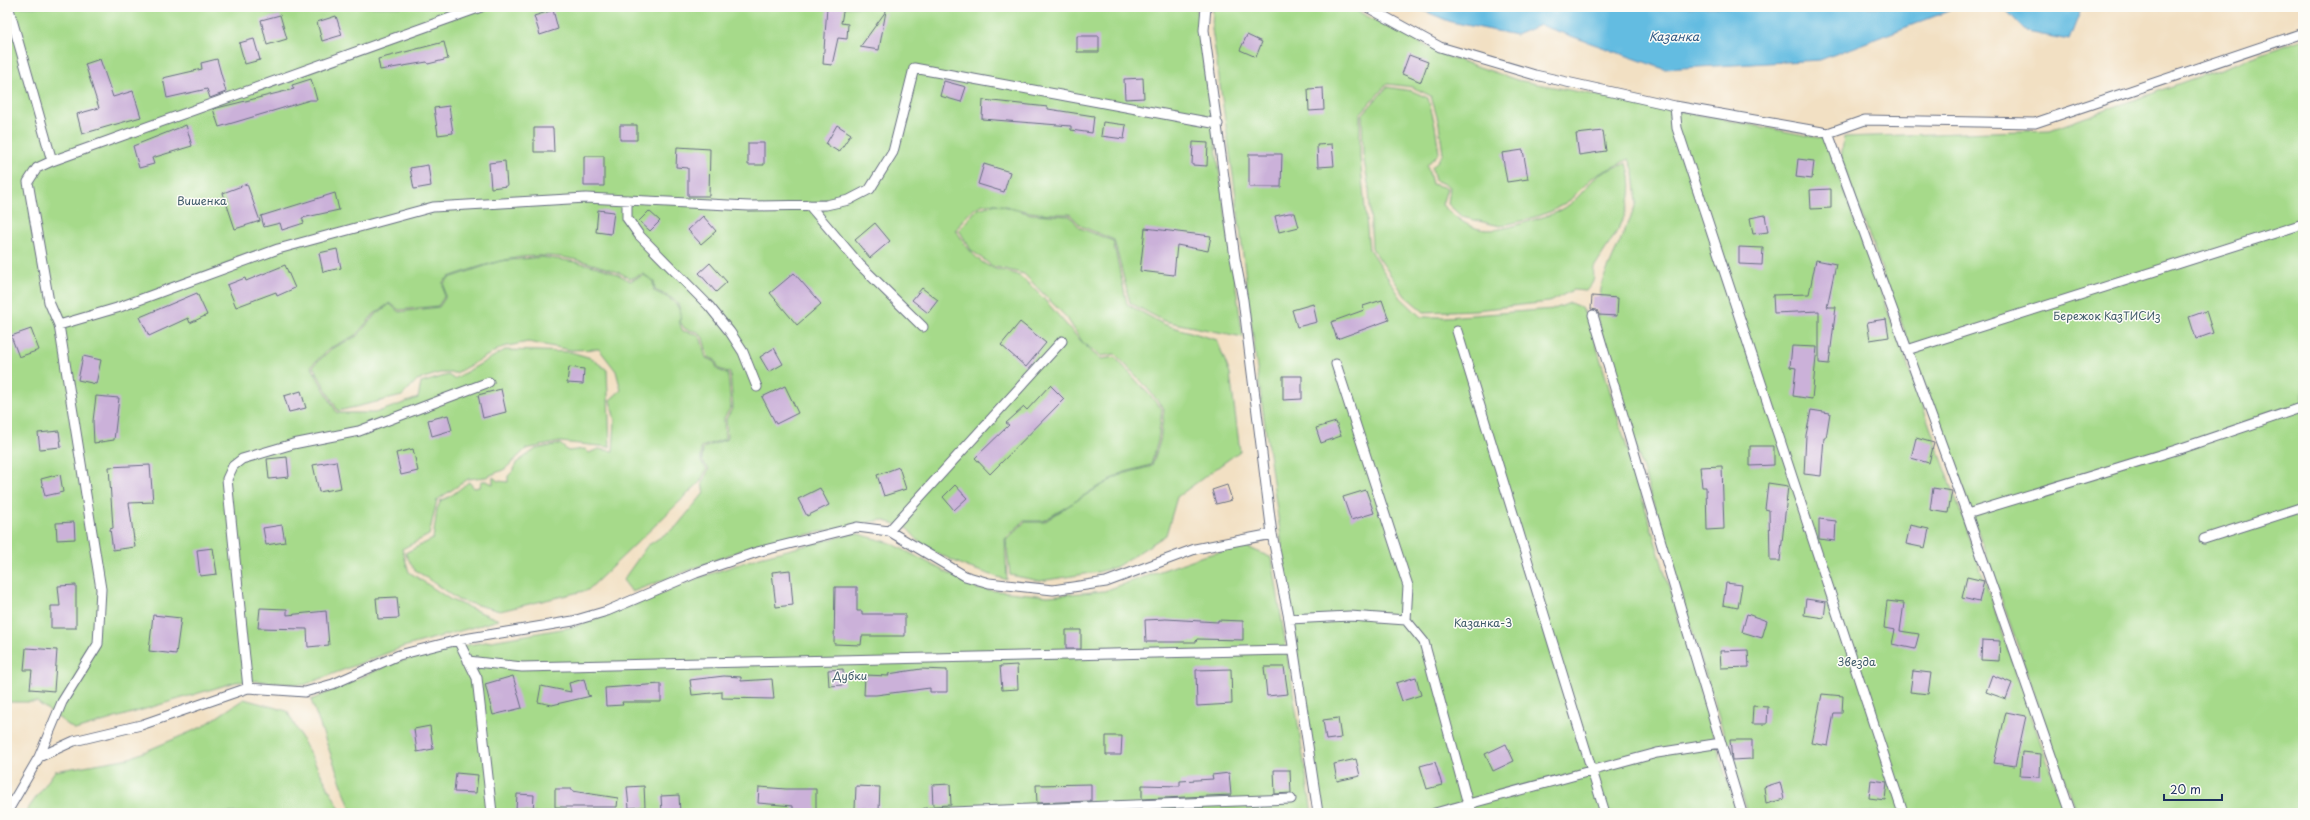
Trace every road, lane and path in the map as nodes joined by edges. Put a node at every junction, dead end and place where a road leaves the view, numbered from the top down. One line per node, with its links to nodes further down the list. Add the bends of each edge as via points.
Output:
1 (10, 7): 9 (lane)
2 (481, 7): 9 (lane)
3 (1206, 7): 7 (lane, via 1204,30)
4 (1367, 7): 6 (lane, via 1440,47 1536,75)
5 (2303, 33): 8 (lane, via 2035,123 1865,120)
6 (1675, 106): 8 (lane); 47 (lane, via 1677,128)
7 (1218, 124): 11 (lane, via 914,68 893,152 870,189 849,200 826,205); 26 (lane)
8 (1828, 133): 18 (lane)
9 (52, 161): 14 (lane, via 37,168 28,182 48,302)
10 (627, 200): 11 (lane, via 749,206); 14 (lane, via 586,198 433,207 278,249 118,308); 21 (lane, via 627,218 639,235 709,306 730,332 743,352)
11 (809, 205): 15 (lane, via 860,266)
12 (2303, 224): 18 (lane)
13 (1593, 315): 34 (lane)
14 (59, 324): 35 (lane, via 101,589 98,644 62,702)
15 (923, 327)
16 (1457, 330): 36 (lane)
17 (1062, 341): 25 (lane)
18 (1908, 350): 24 (lane)
19 (1336, 364): 29 (lane, via 1408,586)
20 (489, 382): 33 (lane, via 359,431 293,444 242,459 232,466 227,479)
21 (757, 387)
22 (2303, 407): 24 (lane, via 2176,450)
23 (2303, 507): 27 (lane)
24 (1967, 514): 48 (lane)
25 (889, 531): 26 (lane, via 965,576 989,583 1053,590 1106,582 1195,549); 30 (lane, via 857,528 757,552 696,573 607,611 573,621)
26 (1272, 534): 28 (lane)
27 (2204, 539)
28 (1289, 619): 29 (lane, via 1350,616); 31 (lane)
29 (1406, 620): 38 (lane, via 1424,642)
30 (458, 640): 32 (lane); 33 (lane, via 399,654 333,684 305,692)
31 (1293, 650): 32 (lane, via 522,667); 42 (lane)
32 (468, 661): 40 (lane, via 477,678)
33 (248, 688): 35 (lane, via 141,725 74,741)
34 (1721, 743): 36 (lane, via 1657,753); 46 (lane)
35 (39, 757): 39 (lane)
36 (1592, 769): 38 (lane); 45 (lane)
37 (1291, 799): 41 (lane)
38 (1468, 804): 43 (lane); 44 (lane)
39 (7, 812)
40 (492, 813)
41 (926, 813)
42 (1318, 813)
43 (1435, 813)
44 (1473, 813)
45 (1605, 813)
46 (1742, 813)
47 (1903, 813)
48 (2071, 813)

